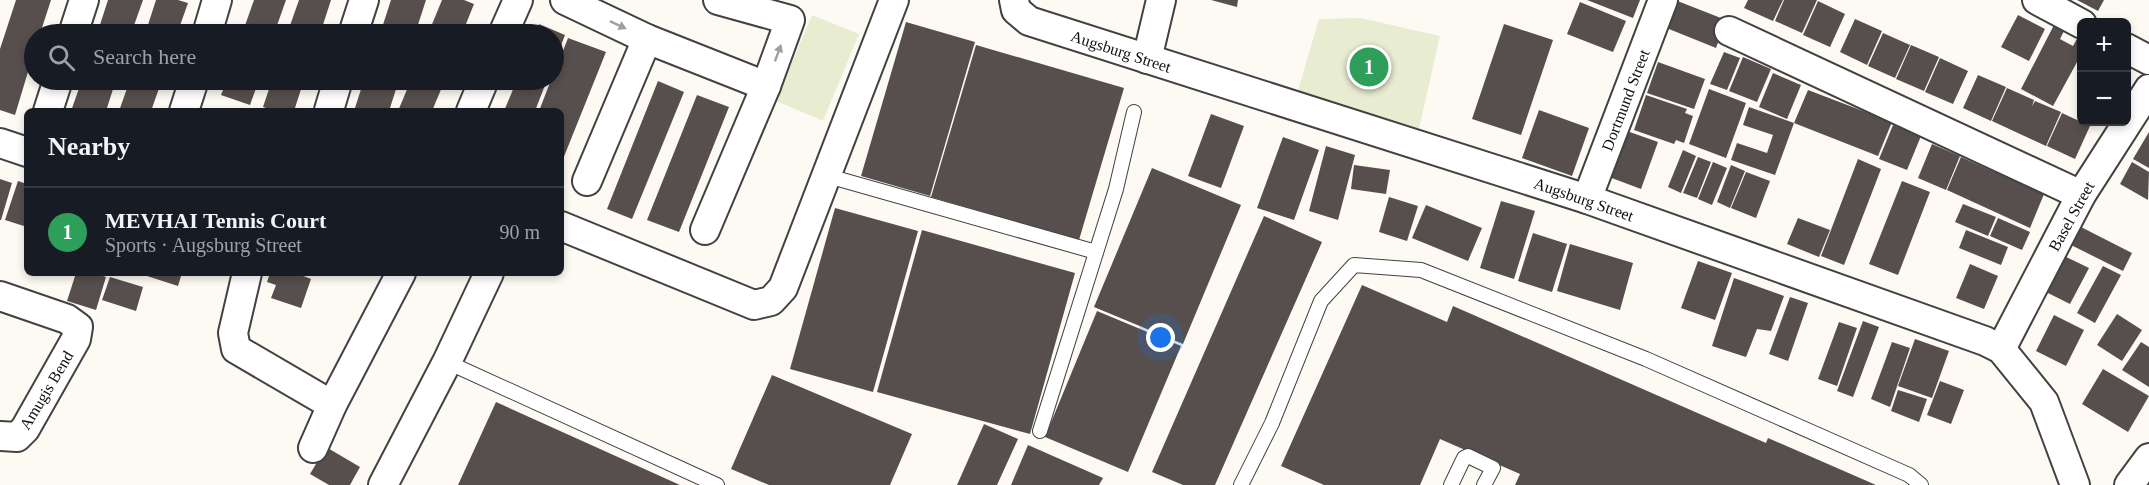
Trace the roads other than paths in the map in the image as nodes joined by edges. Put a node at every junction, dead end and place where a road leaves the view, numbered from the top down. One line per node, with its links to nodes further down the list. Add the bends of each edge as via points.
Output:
1 (84, 0): 13 (street)
2 (217, 0): 14 (street)
3 (364, 0): 15 (street)
4 (518, 0): 16 (street)
5 (565, 0): 18 (street, one-way to 18)
6 (718, 0): 22 (street, one-way to 6, via 790,20)
7 (894, 0): 35 (street)
8 (1161, 0): 20 (street)
9 (1663, 0): 38 (street, Dortmund Street)
10 (2037, 0): 12 (street)
11 (1015, 5): 20 (street, Augsburg Street, via 1029,21)
12 (2077, 21)
13 (76, 24)
14 (210, 24)
15 (356, 24)
16 (507, 24)
17 (1730, 31): 37 (street)
18 (647, 39): 22 (street); 36 (street)
19 (2131, 50): 21 (street)
20 (1147, 59): 38 (street, Augsburg Street)
21 (2149, 60)
22 (765, 86): 40 (street)
23 (2149, 89): 37 (street, Basel Street)
24 (55, 90): 28 (street)
25 (191, 90): 29 (street)
26 (335, 90): 30 (street)
27 (480, 90): 31 (street)
28 (49, 108)
29 (185, 108)
30 (329, 108)
31 (472, 108)
32 (1134, 112): 41 (lane)
33 (0, 143): 34 (street)
34 (24, 151)
35 (828, 176): 39 (street, via 783,288 771,301 754,305); 41 (lane)
36 (587, 181)
37 (2081, 195): 46 (street, Basel Street)
38 (1587, 199): 46 (street, Augsburg Street)
39 (564, 227)
40 (705, 230)
41 (1096, 252): 49 (lane)
42 (246, 276): 48 (street, via 233,333 236,350)
43 (399, 276): 48 (street)
44 (488, 276): 47 (street)
45 (0, 296): 50 (street, Amugis Bend, via 67,319 78,327 76,339 25,429 17,437)
46 (2001, 349): 59 (street, Augsburg Street, via 2044,402)
47 (447, 362): 53 (street); 54 (lane)
48 (332, 405): 51 (street)
49 (1040, 431)
50 (0, 436)
51 (313, 448)
52 (2149, 458): 60 (street)
53 (383, 485)
54 (717, 485)
55 (1241, 485): 58 (lane, via 1272,423 1321,301 1354,265 1421,270 1646,359 1909,476)
56 (1451, 485): 57 (lane, via 1468,456 1493,468)
57 (1484, 485)
58 (1921, 485)
59 (2075, 485)
60 (2129, 485)

